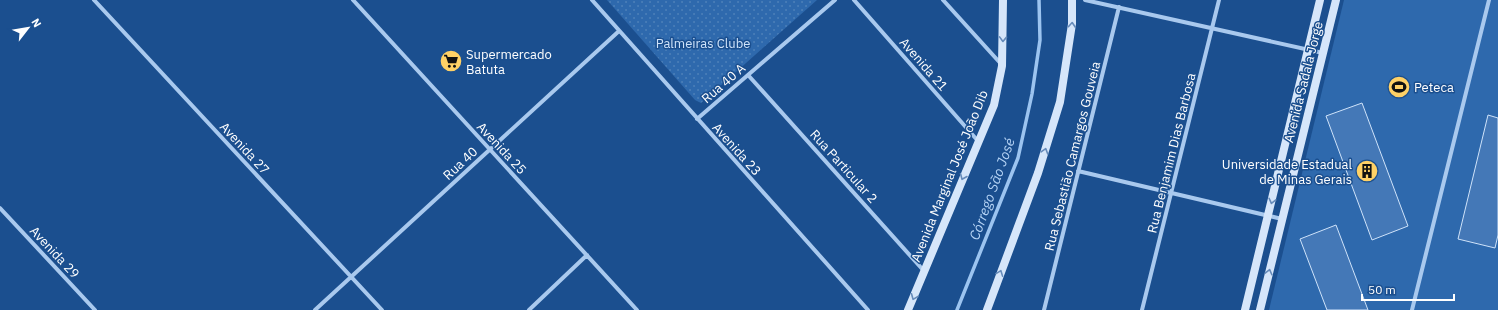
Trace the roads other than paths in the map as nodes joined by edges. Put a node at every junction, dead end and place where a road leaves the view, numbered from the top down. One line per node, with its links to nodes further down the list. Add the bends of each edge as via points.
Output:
1 (94, 0): 31 (street, Avenida 27)
2 (352, 0): 23 (street, Avenida 25)
3 (592, 0): 16 (street, Avenida 23)
4 (835, 0): 20 (street, Rua 40 A)
5 (854, 0): 22 (street, Avenida 21)
6 (943, 0): 19 (street)
7 (1003, 0): 19 (main road, Avenida Marginal José João Dib, one-way to 19)
8 (1072, 0): 39 (main road, one-way to 8, via 1038,173 1060,102 1072,24)
9 (1085, 0): 14 (street)
10 (1219, 0): 15 (street, Rua Benjamim Dias Barbosa)
11 (1320, 0): 17 (main road, Avenida Sadala Jorge)
12 (1336, 0): 18 (main road, Avenida Sadala Jorge)
13 (1489, 0): 44 (street)
14 (1119, 7): 15 (street); 24 (street, Rua Sebastião Camargos Gouveia)
15 (1212, 28): 17 (street); 25 (street, Rua Benjamim Dias Barbosa)
16 (619, 31): 21 (street, Avenida 23); 23 (street, Rua 40)
17 (1308, 50): 18 (street); 27 (main road, Avenida Sadala Jorge, one-way to 27)
18 (1323, 53): 28 (main road, Avenida Sadala Jorge)
19 (1002, 66): 22 (main road, Avenida Marginal José João Dib, via 994,105)
20 (748, 75): 21 (street, Rua 40 A); 30 (street, Rua Particular 2)
21 (697, 119): 37 (street, Avenida 23)
22 (978, 141): 30 (main road, Avenida Marginal José João Dib, one-way to 30)
23 (490, 150): 29 (street, Avenida 25); 31 (street, Rua 40)
24 (1078, 171): 25 (street); 40 (street, Rua Sebastião Camargos Gouveia)
25 (1171, 193): 27 (street); 41 (street, Rua Benjamim Dias Barbosa)
26 (0, 208): 32 (street, Avenida 29)
27 (1268, 216): 28 (street); 42 (main road, Avenida Sadala Jorge)
28 (1282, 219): 43 (main road, Avenida Sadala Jorge, one-way to 28)
29 (587, 255): 35 (street); 36 (street, Avenida 25)
30 (924, 271): 38 (main road, Avenida Marginal José João Dib, one-way to 38)
31 (351, 277): 33 (street, Rua 40); 34 (street, Avenida 27)
32 (95, 310)
33 (315, 310)
34 (382, 310)
35 (529, 310)
36 (637, 310)
37 (868, 310)
38 (908, 310)
39 (987, 310)
40 (1044, 310)
41 (1142, 310)
42 (1245, 310)
43 (1260, 310)
44 (1412, 310)

